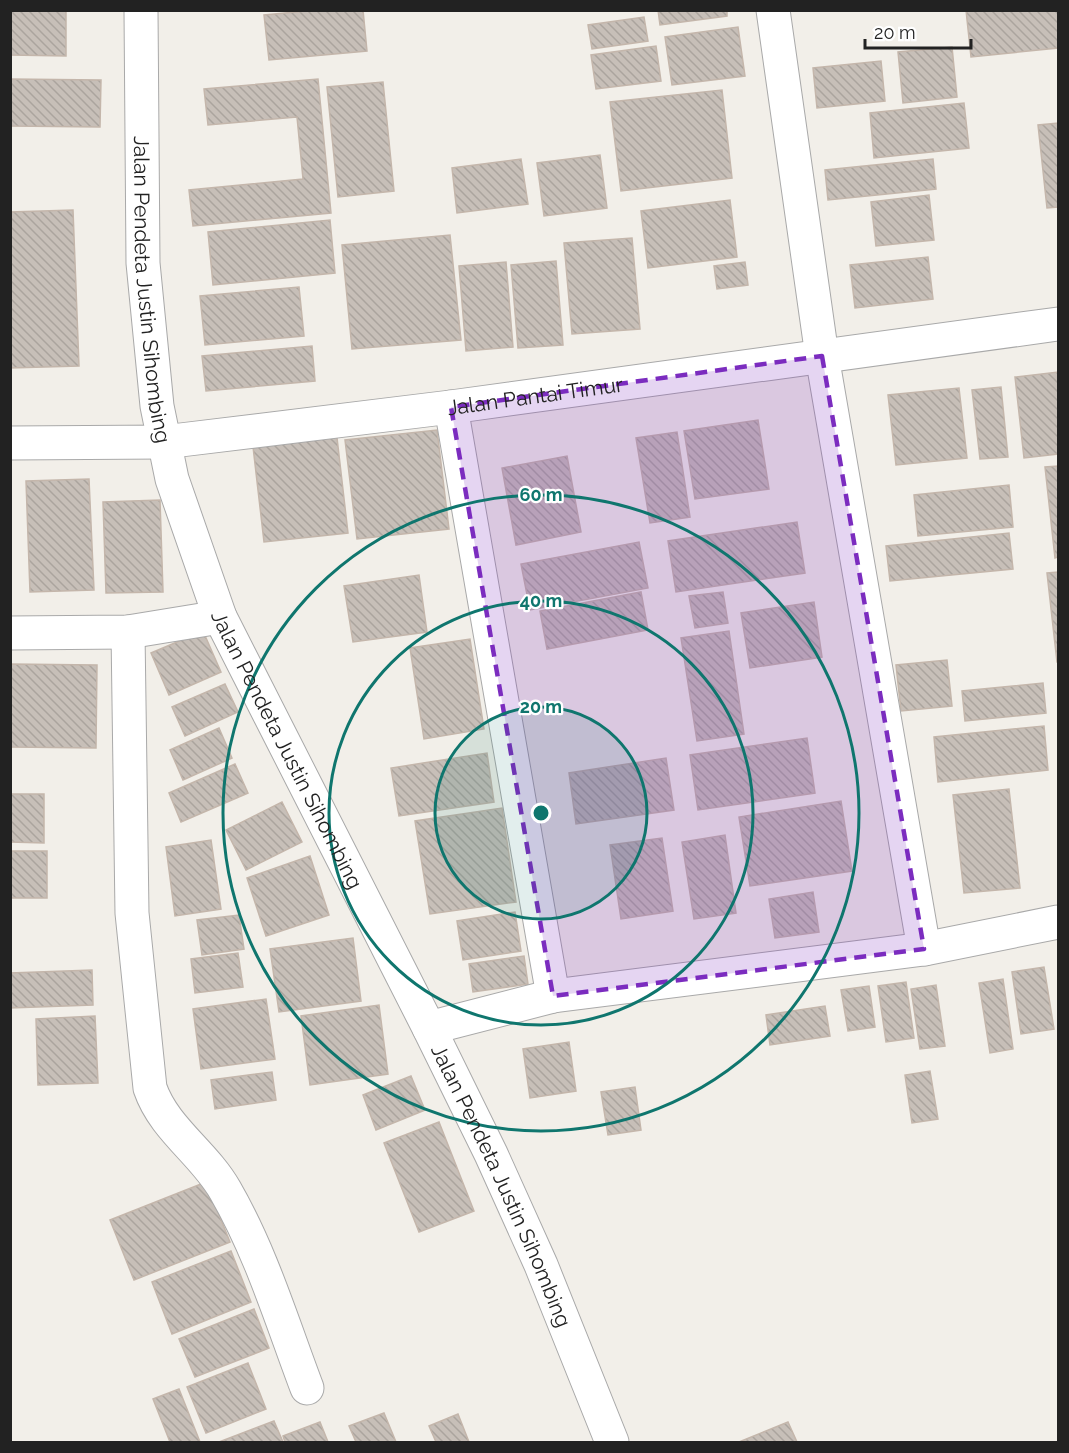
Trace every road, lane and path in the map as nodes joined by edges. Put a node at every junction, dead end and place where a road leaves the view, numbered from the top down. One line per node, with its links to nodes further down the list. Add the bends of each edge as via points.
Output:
1 (141, 10): 6 (street, Jalan Pendeta Justin Sihombing, via 143,263)
2 (773, 10): 4 (street)
3 (1059, 324): 4 (street, Jalan Pantai Timur)
4 (822, 356): 5 (street, Jalan Pantai Timur); 12 (street)
5 (451, 407): 6 (street, Jalan Pantai Timur); 13 (street)
6 (164, 442): 7 (street, Jalan Pantai Timur); 8 (street, Jalan Pendeta Justin Sihombing, via 172,479)
7 (10, 443)
8 (220, 617): 9 (street); 14 (street, Jalan Pendeta Justin Sihombing)
9 (128, 632): 10 (street); 15 (street, via 132,913 150,1088 162,1114 224,1187 247,1230)
10 (10, 633)
11 (1059, 922): 12 (street)
12 (924, 949): 13 (street)
13 (554, 996): 14 (street)
14 (429, 1028): 16 (street, Jalan Pendeta Justin Sihombing, via 541,1265)
15 (307, 1388)
16 (612, 1443)

